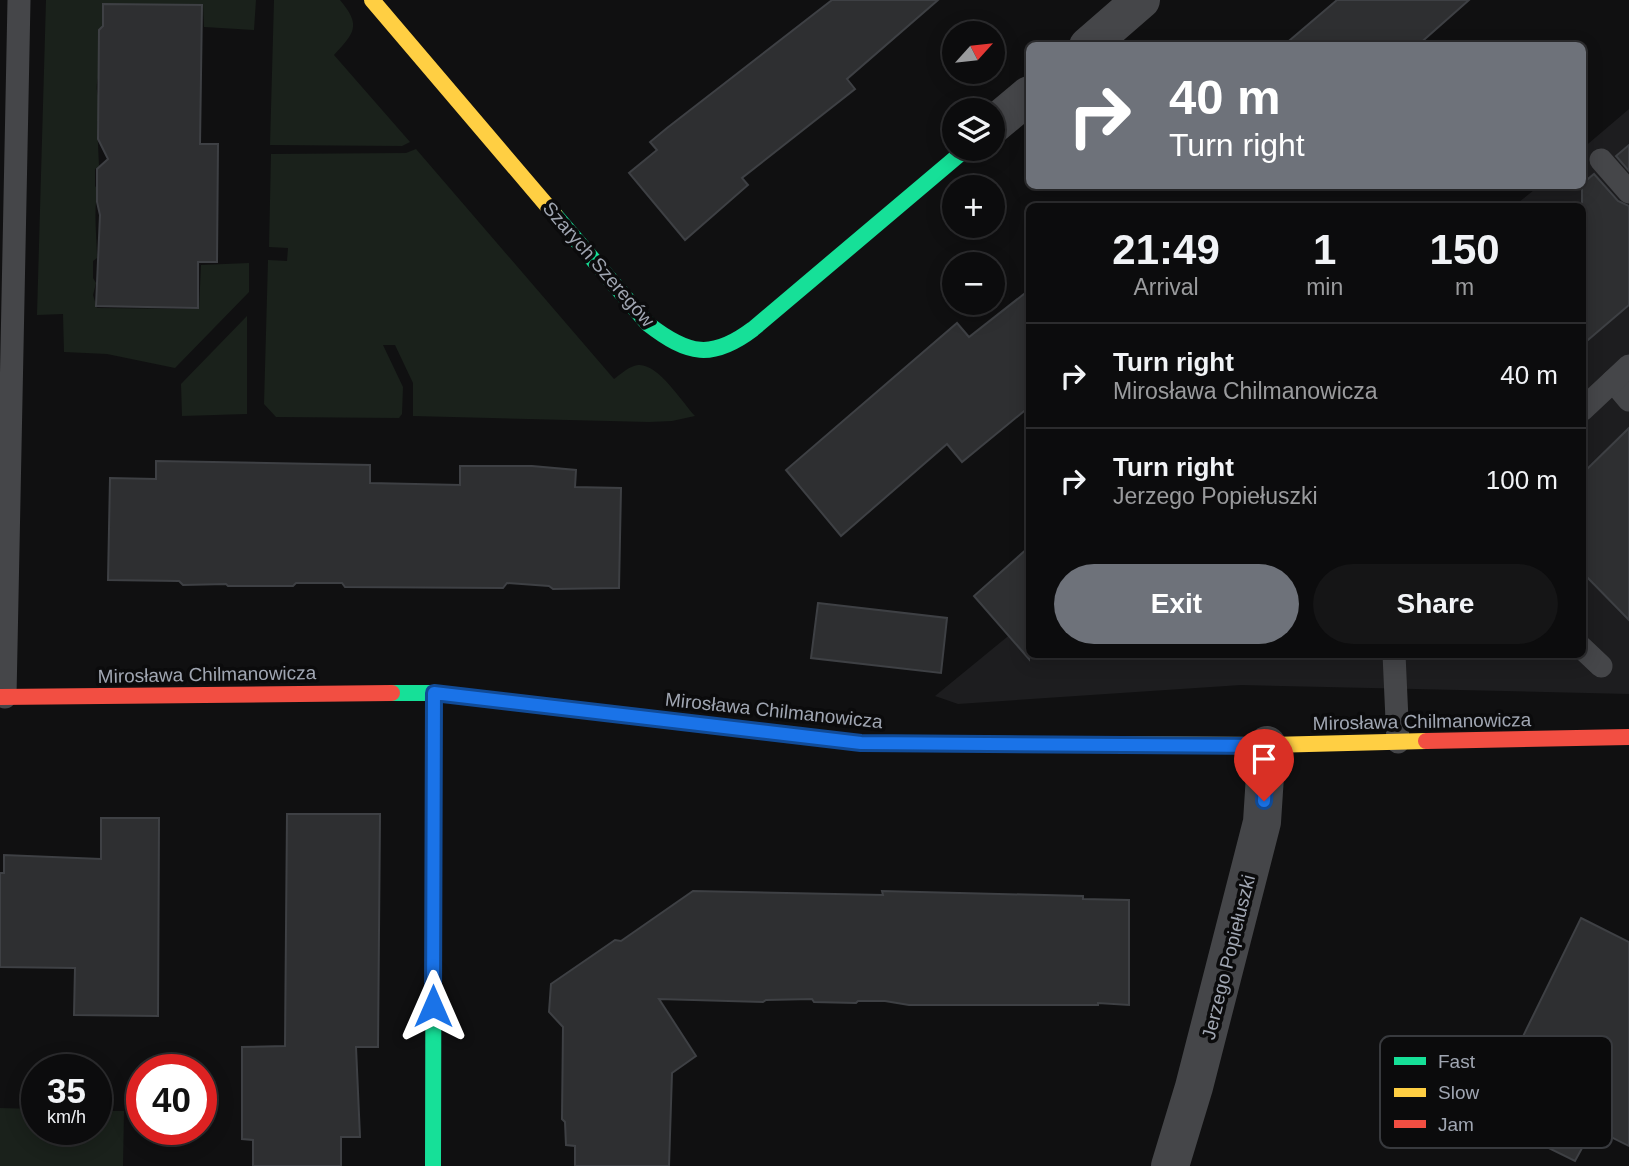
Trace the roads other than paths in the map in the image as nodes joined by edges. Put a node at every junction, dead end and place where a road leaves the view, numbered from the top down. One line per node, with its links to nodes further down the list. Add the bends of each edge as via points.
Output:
1 (19, 0): 17 (lane)
2 (372, 0): 8 (street, Szarych Szeregów, via 649,324 684,347 710,350 730,345 753,330)
3 (1141, 0): 4 (street)
4 (1093, 42)
5 (1026, 98): 6 (street)
6 (1005, 116)
7 (1601, 160): 9 (lane)
8 (952, 161)
9 (1629, 192)
10 (1621, 373): 11 (lane); 12 (lane)
11 (1629, 400)
12 (1586, 406)
13 (1586, 652): 15 (lane)
14 (1394, 658): 19 (lane)
15 (1601, 666)
16 (434, 693): 17 (street, Mirosława Chilmanowicza); 20 (street, Mirosława Chilmanowicza, via 861,743); 21 (street)
17 (3, 697)
18 (1629, 737): 19 (street, Mirosława Chilmanowicza)
19 (1398, 743): 20 (street, Mirosława Chilmanowicza)
20 (1267, 746): 22 (street, Jerzego Popiełuszki, via 1262,822)
21 (433, 1166)
22 (1170, 1166)

